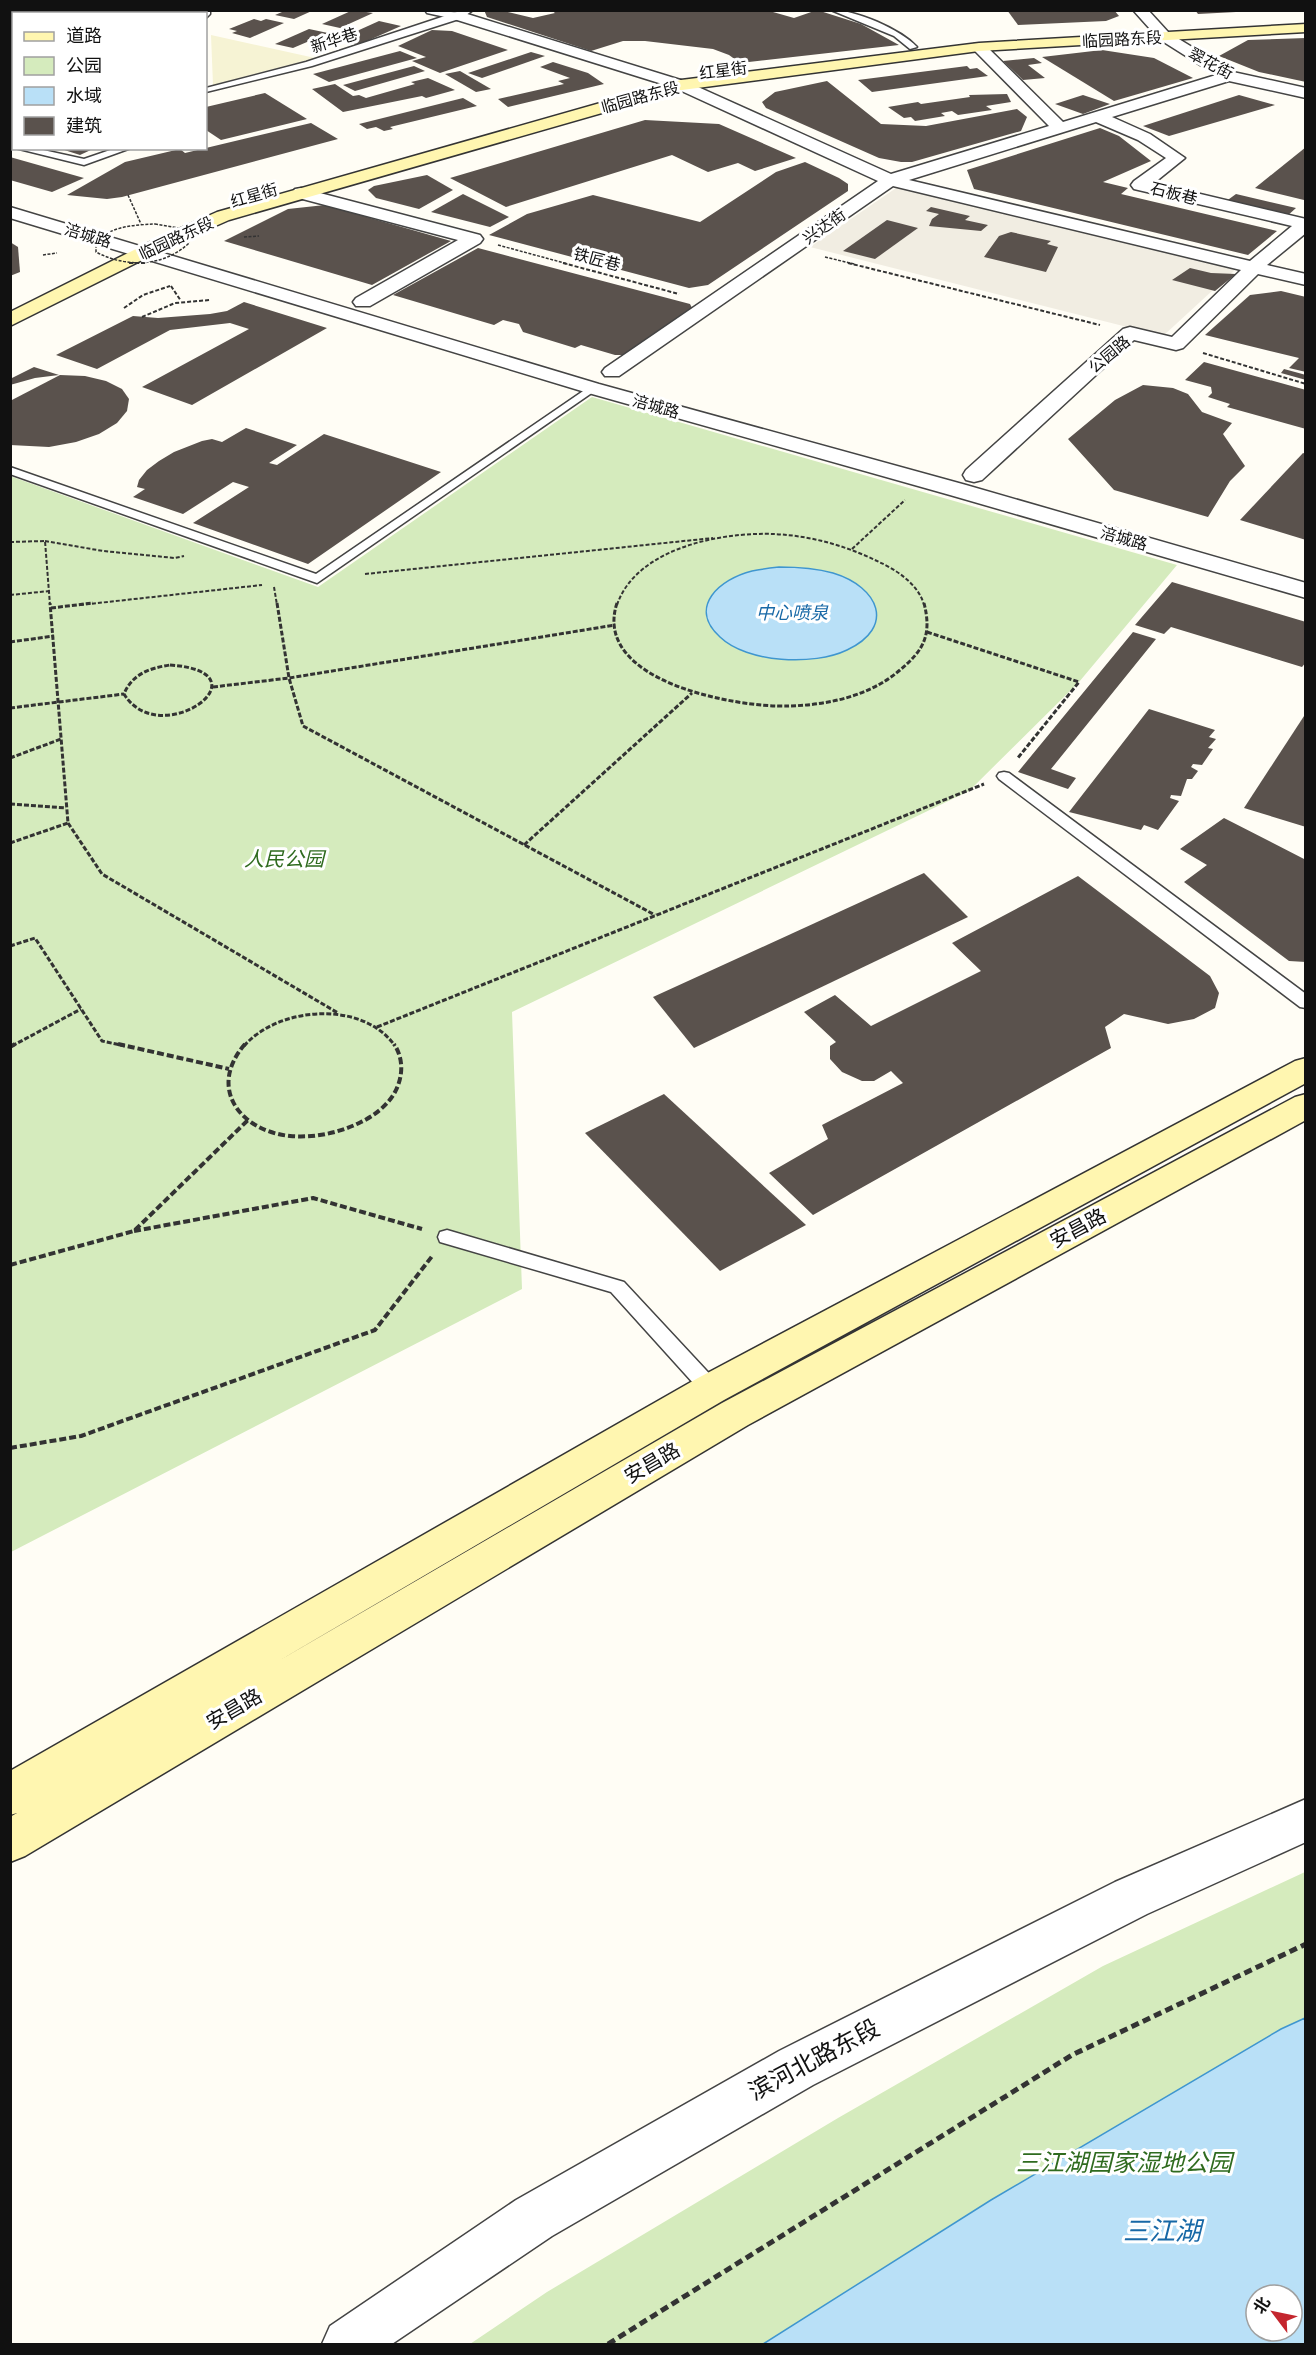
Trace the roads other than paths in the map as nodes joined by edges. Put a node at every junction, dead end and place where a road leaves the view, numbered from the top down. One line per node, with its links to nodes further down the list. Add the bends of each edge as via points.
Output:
1 (432, 10): 4 (street)
2 (835, 10): 8 (lane, via 897,34)
3 (1140, 10): 7 (street, 翠花街)
4 (464, 13): 11 (street); 13 (lane, 新华巷, via 309,64)
5 (1305, 20): 7 (main road, 临园路东段)
6 (1305, 28): 7 (main road, 临园路东段)
7 (1161, 33): 8 (main road, 红星街, via 971,40); 9 (main road, 临园路东段); 10 (street, 翠花街)
8 (913, 47): 11 (main road, 红星街)
9 (979, 48): 12 (main road, 临园路东段); 16 (street)
10 (1228, 76): 14 (street, 翠花街); 15 (street, 兴达街)
11 (659, 78): 12 (street); 24 (main road, 红星街, via 198,211)
12 (681, 85): 19 (street); 20 (main road, 临园路东段)
13 (207, 90)
14 (1305, 93)
15 (1097, 116): 16 (street, 兴达街); 23 (street, 石板巷, via 1144,137 1177,158 1140,185)
16 (1059, 127): 19 (street, 兴达街)
17 (28, 150): 18 (lane, via 84,162)
18 (121, 150)
19 (890, 180): 30 (street); 36 (street, 兴达街)
20 (301, 193): 24 (main road, 临园路东段, via 223,216); 32 (street, via 474,239)
21 (10, 200): 24 (street, 涪城路)
22 (10, 212): 25 (street, 涪城路)
23 (1305, 224): 30 (street)
24 (148, 232): 25 (main road); 26 (street, 涪城路); 27 (main road, 临园路东段)
25 (117, 244): 27 (street, 涪城路); 28 (main road)
26 (193, 250)
27 (144, 252): 33 (main road, 临园路东段); 38 (street, 涪城路)
28 (97, 254)
29 (224, 258): 32 (street)
30 (1254, 267): 31 (street); 41 (street, 公园路, via 1176,344 1130,333)
31 (1305, 280)
32 (363, 302): 34 (street)
33 (10, 320)
34 (533, 350)
35 (589, 366): 36 (street, 涪城路)
36 (612, 372): 37 (street, 涪城路)
37 (635, 378)
38 (592, 388): 40 (lane, via 318,579); 43 (street, 涪城路)
39 (770, 417): 41 (street, 涪城路)
40 (10, 470)
41 (974, 475): 42 (street, 涪城路)
42 (1305, 571)
43 (1305, 591)
44 (1004, 776): 45 (lane)
45 (1305, 1003)
46 (1305, 1069): 49 (main road, 安昌路)
47 (1305, 1105): 52 (main road, 安昌路, via 735,1414)
48 (447, 1237): 49 (lane, via 617,1287)
49 (711, 1389): 50 (main road, 安昌路)
50 (10, 1795)
51 (1305, 1820): 53 (street, 滨河北路东段, via 1131,1898 796,2068 534,2218)
52 (10, 1840)
53 (348, 2344)

